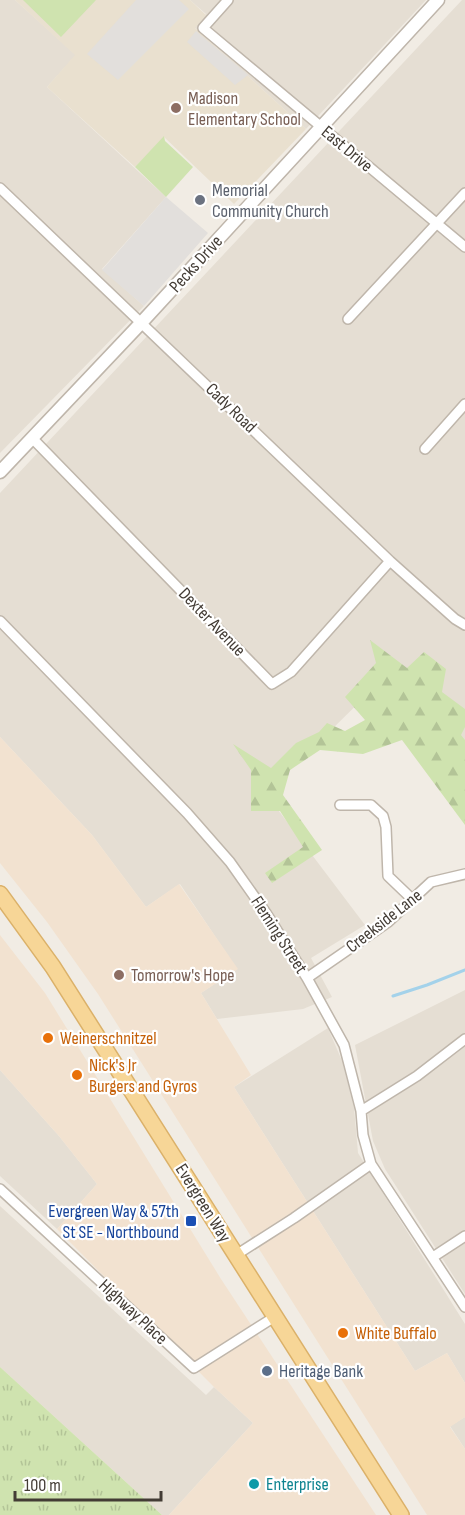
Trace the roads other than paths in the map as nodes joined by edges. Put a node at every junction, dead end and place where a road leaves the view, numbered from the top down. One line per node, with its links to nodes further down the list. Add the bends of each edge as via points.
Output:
1 (228, 0): 3 (street, East Drive, via 202,28)
2 (438, 0): 3 (street, Pecks Drive)
3 (321, 127): 6 (street, East Drive); 9 (street, Pecks Drive)
4 (0, 188): 9 (street, Cady Road)
5 (465, 194): 6 (street)
6 (437, 224): 7 (street, East Drive); 8 (street)
7 (465, 247)
8 (348, 319)
9 (142, 322): 11 (street, Pecks Drive); 14 (street, Cady Road)
10 (465, 404): 12 (street)
11 (33, 439): 13 (street, Pecks Drive); 14 (street, Dexter Avenue, via 273,684 291,672)
12 (425, 449)
13 (0, 472)
14 (390, 561): 16 (street, Cady Road)
15 (0, 621): 21 (street, Fleming Street, via 216,846 266,913)
16 (465, 624)
17 (340, 805): 20 (street, via 371,805 383,816 388,876)
18 (465, 874): 20 (street, Creekside Lane, via 431,882)
19 (0, 894): 27 (main road, Evergreen Way, via 48,959)
20 (412, 899): 21 (street, Creekside Lane, via 388,922)
21 (307, 978): 23 (street, Fleming Street, via 344,1046)
22 (465, 1039): 23 (street, via 417,1076)
23 (361, 1111): 24 (street, Fleming Street)
24 (371, 1164): 27 (street); 28 (street, Fleming Street)
25 (0, 1189): 30 (street, Highway Place, via 194,1368)
26 (465, 1236): 28 (street)
27 (236, 1255): 30 (main road, Evergreen Way)
28 (433, 1257): 29 (street, Fleming Street)
29 (465, 1307)
30 (276, 1316): 31 (main road, Evergreen Way)
31 (401, 1515)

